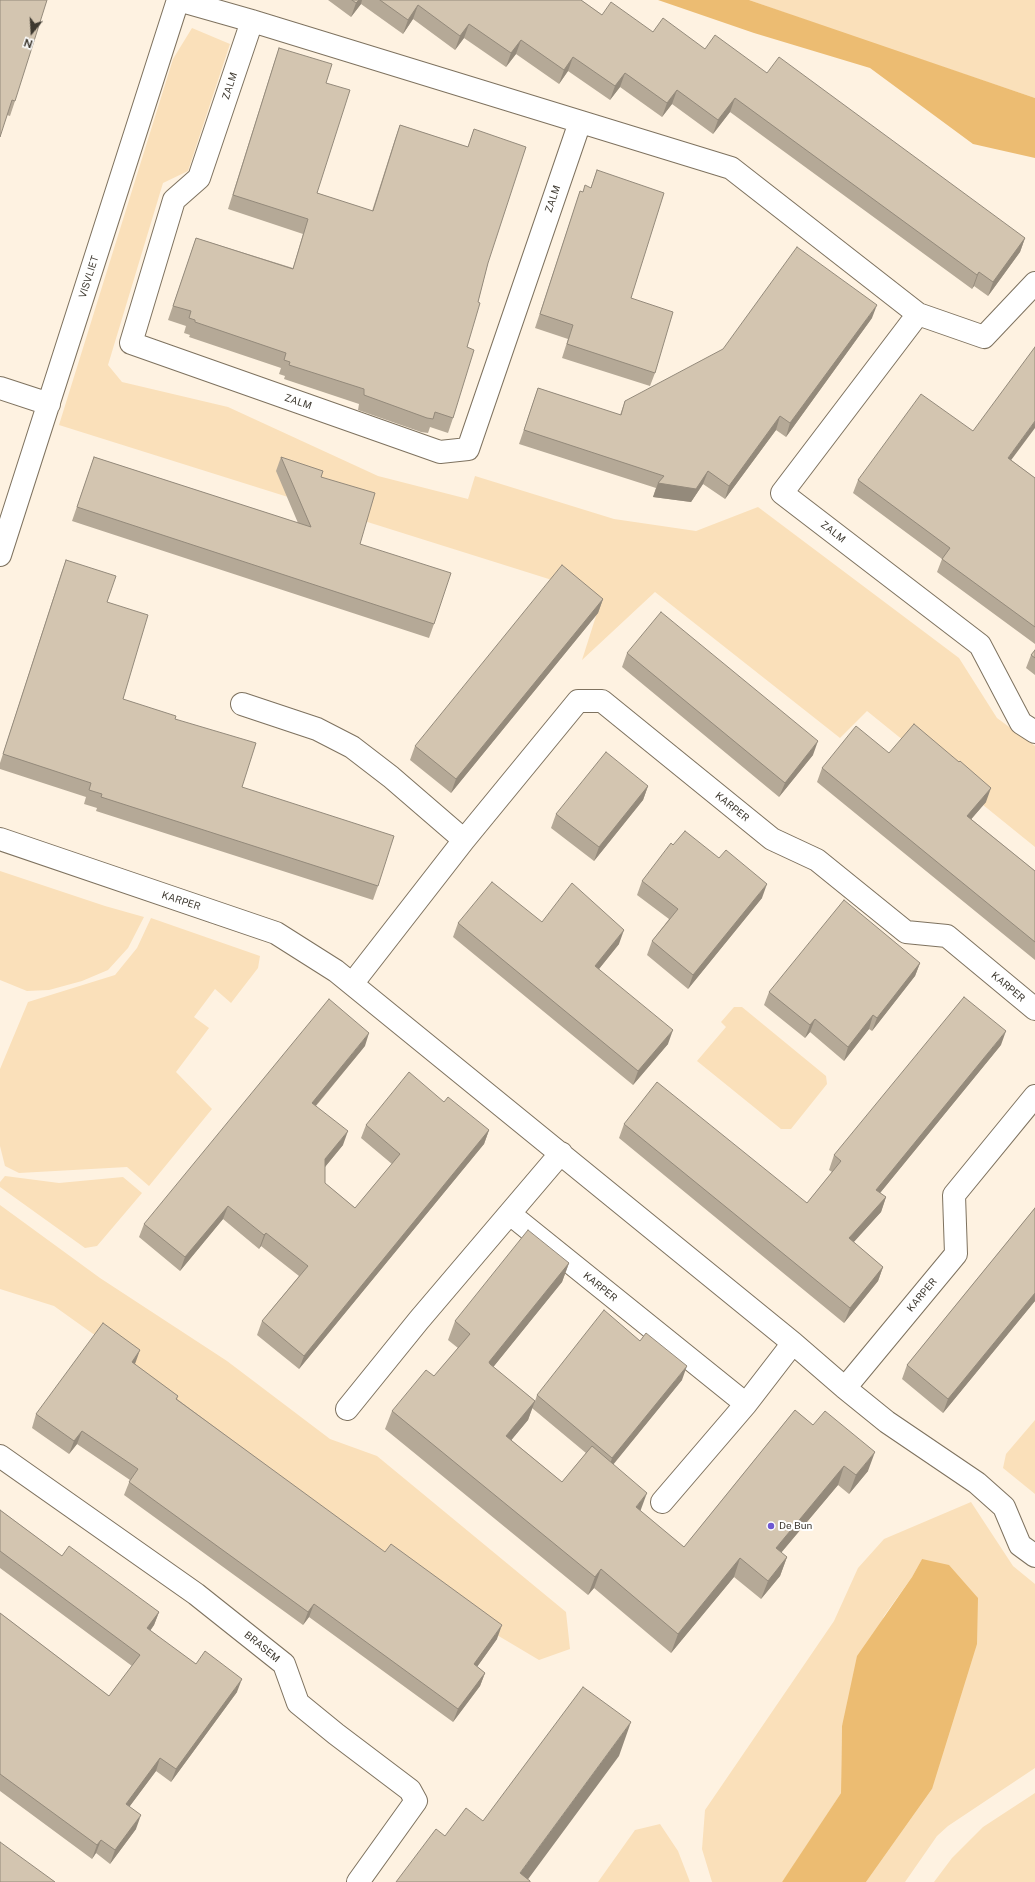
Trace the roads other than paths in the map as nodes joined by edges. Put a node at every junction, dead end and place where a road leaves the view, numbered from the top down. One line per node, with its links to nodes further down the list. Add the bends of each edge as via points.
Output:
1 (178, 0): 2 (street); 7 (street, VISVLIET)
2 (252, 20): 3 (street); 3 (street, ZALM, via 199,178 174,200 131,343 440,452 468,449)
3 (580, 122): 5 (street, via 731,168)
4 (1035, 283): 5 (street, via 984,337)
5 (918, 314): 10 (street, ZALM, via 782,493 980,645 1021,723)
6 (0, 388): 7 (street)
7 (49, 404): 8 (street, VISVLIET)
8 (0, 555)
9 (242, 704): 12 (street, via 317,730 352,747)
10 (1035, 732)
11 (0, 839): 13 (street, KARPER, via 276,933)
12 (464, 840): 13 (street, KARPER); 14 (street, KARPER, via 578,701 602,701 772,839 818,860 906,932 947,936)
13 (352, 984): 16 (street, KARPER)
14 (1035, 1009)
15 (1035, 1096): 19 (street, KARPER, via 954,1195 956,1254)
16 (561, 1153): 17 (street); 18 (street, KARPER)
17 (510, 1214): 20 (street, KARPER); 21 (street)
18 (793, 1343): 19 (street, KARPER); 20 (street)
19 (845, 1388): 24 (street, KARPER, via 887,1422 977,1483 1004,1507 1020,1545)
20 (746, 1404): 23 (street)
21 (347, 1409)
22 (0, 1456): 25 (street, BRASEM, via 196,1594 284,1664 298,1703 410,1790 416,1801)
23 (662, 1502)
24 (1035, 1556)
25 (358, 1882)

